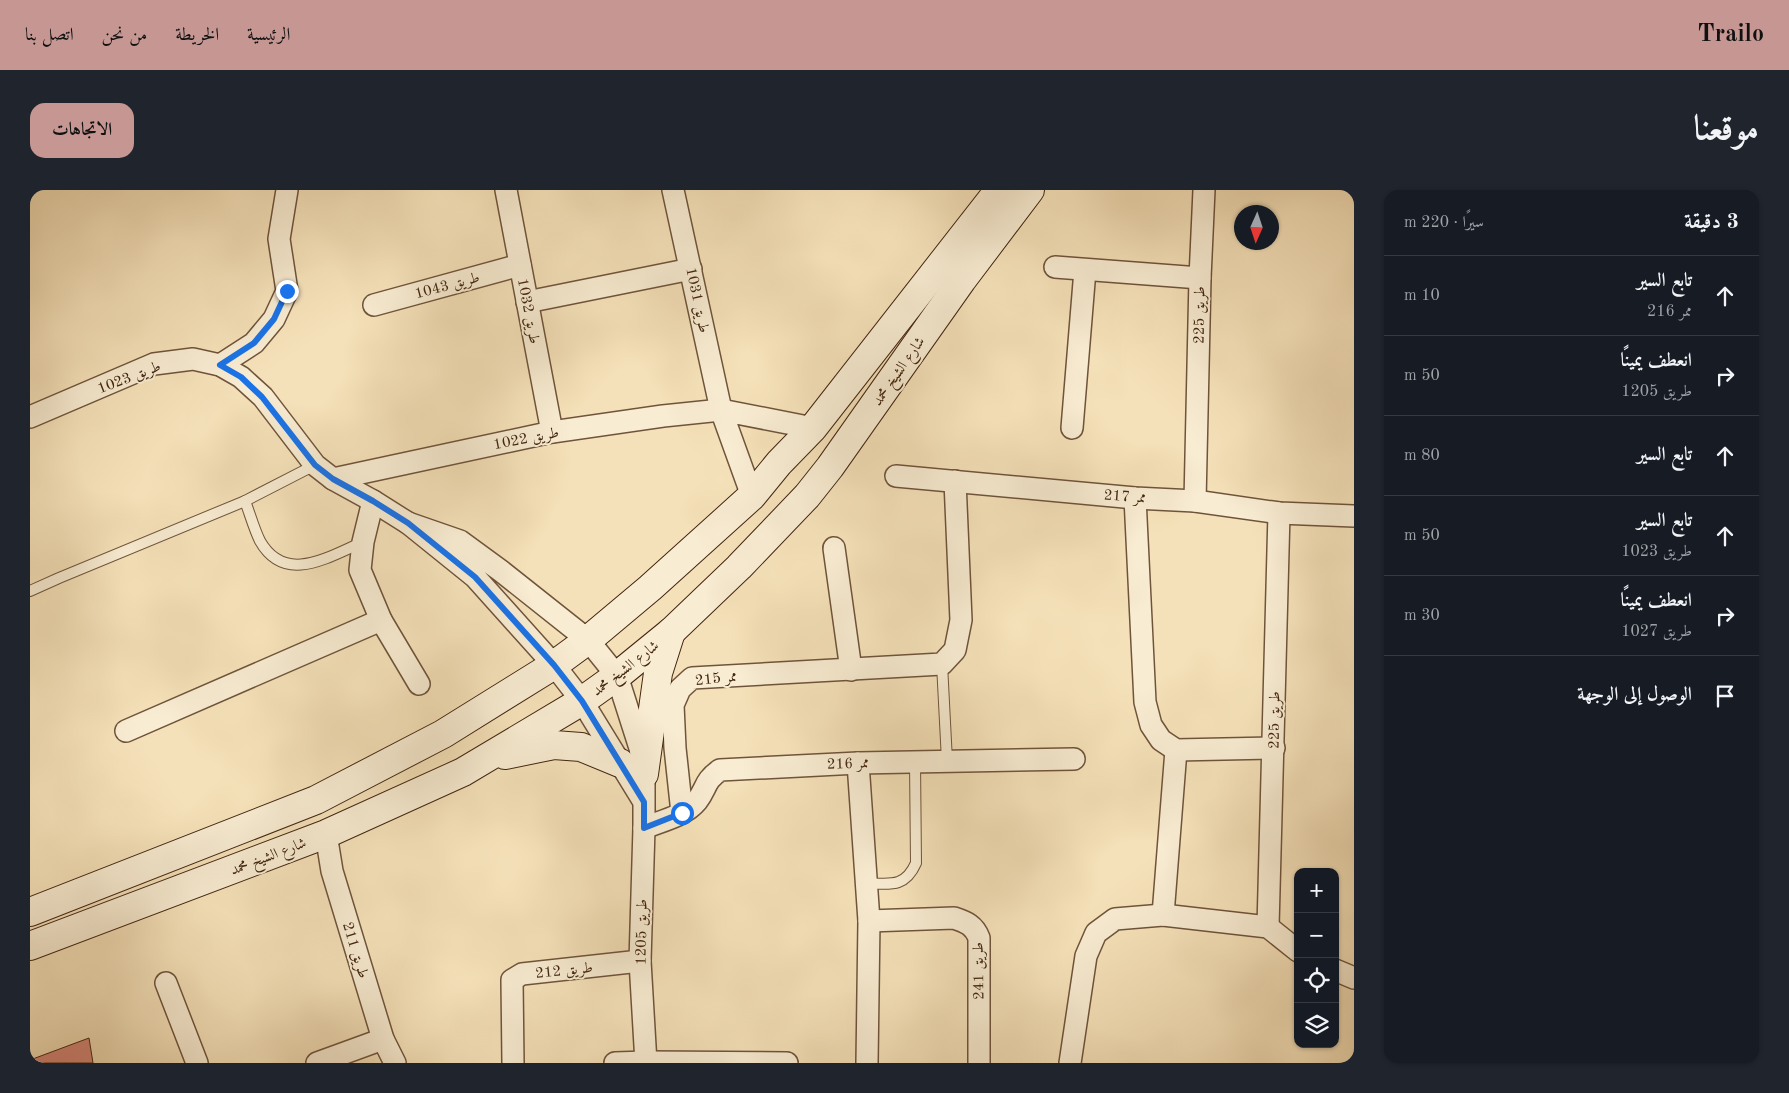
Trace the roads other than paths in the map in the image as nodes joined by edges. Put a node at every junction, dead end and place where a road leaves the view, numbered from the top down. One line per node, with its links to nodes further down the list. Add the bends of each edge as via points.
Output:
1 (287, 190): 14 (street, via 279,239 287,291 274,319 254,343)
2 (674, 190): 9 (street, طريق 1031)
3 (999, 190): 17 (street, شارع الشيخ محمد)
4 (1030, 190): 36 (street, شارع الشيخ محمد, via 807,496)
5 (1204, 190): 11 (street, طريق 225)
6 (508, 191): 7 (street, طريق 1032)
7 (520, 265): 12 (street, طريق 1032); 13 (street, طريق 1043)
8 (1055, 268): 10 (street, طريق 225)
9 (691, 269): 12 (street); 15 (street, طريق 1031)
10 (1085, 270): 11 (street, طريق 225); 18 (street)
11 (1200, 278): 28 (street, طريق 225)
12 (527, 302): 19 (street, طريق 1032)
13 (374, 305)
14 (220, 365): 16 (street, طريق 1023, via 193,358 154,364); 20 (street, طريق 1023, via 241,377 262,397)
15 (721, 410): 17 (street, طريق 1022); 19 (street, طريق 1022); 24 (street)
16 (30, 418)
17 (813, 428): 24 (street, شارع الشيخ محمد)
18 (1072, 428)
19 (552, 432): 22 (street, طريق 1022)
20 (315, 465): 22 (street, طريق 1023); 26 (lane)
21 (896, 476): 23 (street, ممر 217)
22 (333, 479): 27 (street)
23 (955, 481): 25 (street, ممر 217); 38 (street, via 961,620 955,650)
24 (752, 496): 37 (street, شارع الشيخ محمد)
25 (1135, 498): 28 (street, ممر 217); 46 (street, via 1146,702 1151,725 1161,740)
26 (245, 501): 32 (lane, via 260,540 270,555 282,563 298,566); 34 (lane)
27 (373, 501): 31 (street); 32 (street)
28 (1195, 501): 29 (street, ممر 217)
29 (1280, 513): 30 (street, ممر 217); 45 (street, طريق 225)
30 (1354, 516)
31 (408, 523): 37 (street, طريق 1205, via 460,541); 39 (street, via 475,577)
32 (363, 542): 35 (street, via 360,570)
33 (834, 548): 40 (street)
34 (30, 591)
35 (381, 620): 42 (street); 44 (street)
36 (671, 632): 41 (street, شارع الشيخ محمد); 52 (street)
37 (588, 640): 39 (street, شارع الشيخ محمد); 41 (street, طريق 1205)
38 (942, 664): 40 (street, ممر 215); 49 (lane)
39 (554, 665): 43 (street); 57 (street, شارع الشيخ محمد, via 443,734 316,800)
40 (851, 670): 53 (street, ممر 215, via 692,678 680,689 673,704)
41 (616, 676): 43 (street, شارع الشيخ محمد); 52 (street, طريق 1205, via 640,748)
42 (419, 684)
43 (582, 701): 48 (street, شارع الشيخ محمد); 52 (street)
44 (126, 731)
45 (1274, 748): 46 (street); 60 (street, طريق 225)
46 (1176, 750): 58 (street)
47 (1074, 759): 49 (street, ممر 216)
48 (482, 760): 52 (street, via 554,745 581,747); 55 (street, شارع الشيخ محمد, via 463,772)
49 (947, 761): 51 (street, ممر 216)
50 (858, 762): 51 (street, ممر 216); 53 (street, ممر 216, via 720,770 710,778 696,802); 56 (street)
51 (916, 762): 56 (lane, via 916,863 902,882)
52 (632, 769): 54 (street, طريق 1205, via 644,802)
53 (682, 813): 54 (street, ممر 216)
54 (644, 828): 63 (street, طريق 1205)
55 (326, 834): 61 (street, شارع الشيخ محمد); 67 (street, طريق 211, via 332,871)
56 (866, 883): 59 (street)
57 (30, 912)
58 (1163, 915): 60 (street); 77 (street, via 1115,919 1096,933 1086,956)
59 (868, 920): 75 (street); 76 (street, طريق 241, via 954,918 976,929 979,938)
60 (1268, 926): 62 (street)
61 (30, 946)
62 (1294, 948)
63 (640, 961): 68 (street, طريق 1205); 72 (street, طريق 212, via 522,974 512,980)
64 (1339, 972): 65 (street)
65 (1354, 978)
66 (166, 983): 69 (street)
67 (383, 1039): 70 (street); 71 (street, طريق 211)
68 (646, 1062): 73 (street); 74 (street)
69 (197, 1063)
70 (317, 1063)
71 (395, 1063)
72 (513, 1063)
73 (615, 1063)
74 (787, 1063)
75 (867, 1063)
76 (979, 1063)
77 (1070, 1063)

